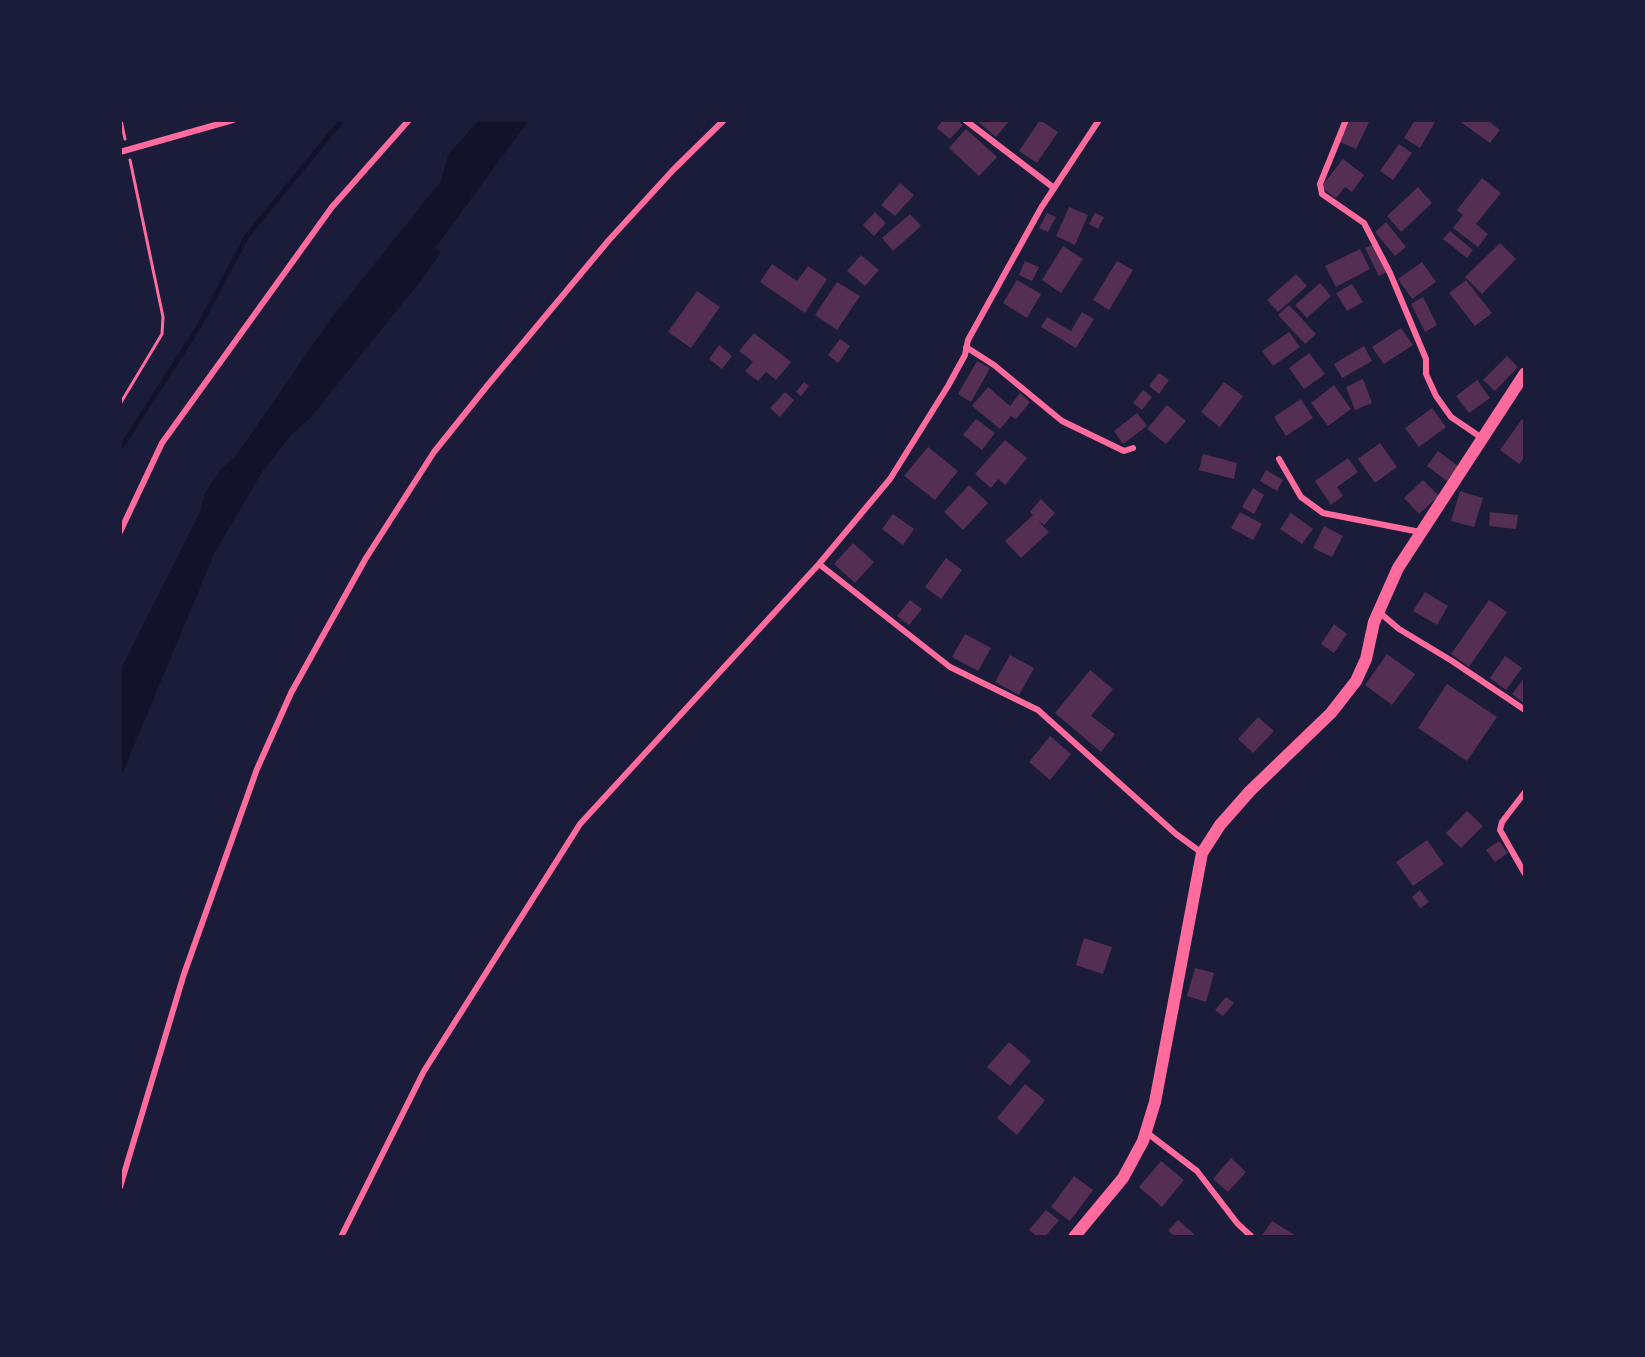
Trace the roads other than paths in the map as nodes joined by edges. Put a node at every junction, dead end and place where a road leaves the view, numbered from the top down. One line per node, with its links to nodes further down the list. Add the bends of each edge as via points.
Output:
1 (232, 120): 7 (street)
2 (408, 120): 14 (street, via 332,207 162,443)
3 (724, 120): 23 (street, via 609,240 487,386 434,452 366,558 291,693 257,769 184,974)
4 (965, 120): 8 (street)
5 (1099, 120): 8 (street)
6 (1346, 120): 11 (street, via 1320,183 1322,194 1364,224 1390,273 1426,359 1426,374 1436,396 1451,417)
7 (120, 152)
8 (1054, 188): 9 (street)
9 (966, 347): 12 (street, via 1062,421 1124,451); 16 (street, via 948,386 890,479)
10 (1525, 373): 11 (main road)
11 (1483, 438): 15 (main road)
12 (1132, 448)
13 (1279, 459): 15 (street, via 1301,497 1323,513)
14 (120, 532)
15 (1423, 532): 17 (main road, via 1398,568)
16 (819, 564): 20 (street, via 950,667 1038,710); 24 (street, via 580,824 424,1071)
17 (1379, 611): 18 (street, via 1399,629); 20 (main road, via 1356,681 1331,713 1250,791)
18 (1525, 710)
19 (1525, 792): 21 (street, via 1500,830)
20 (1202, 853): 22 (main road)
21 (1525, 874)
22 (1146, 1132): 25 (main road, via 1123,1178); 26 (street, via 1197,1171)
23 (120, 1187)
24 (341, 1237)
25 (1074, 1237)
26 (1252, 1237)

